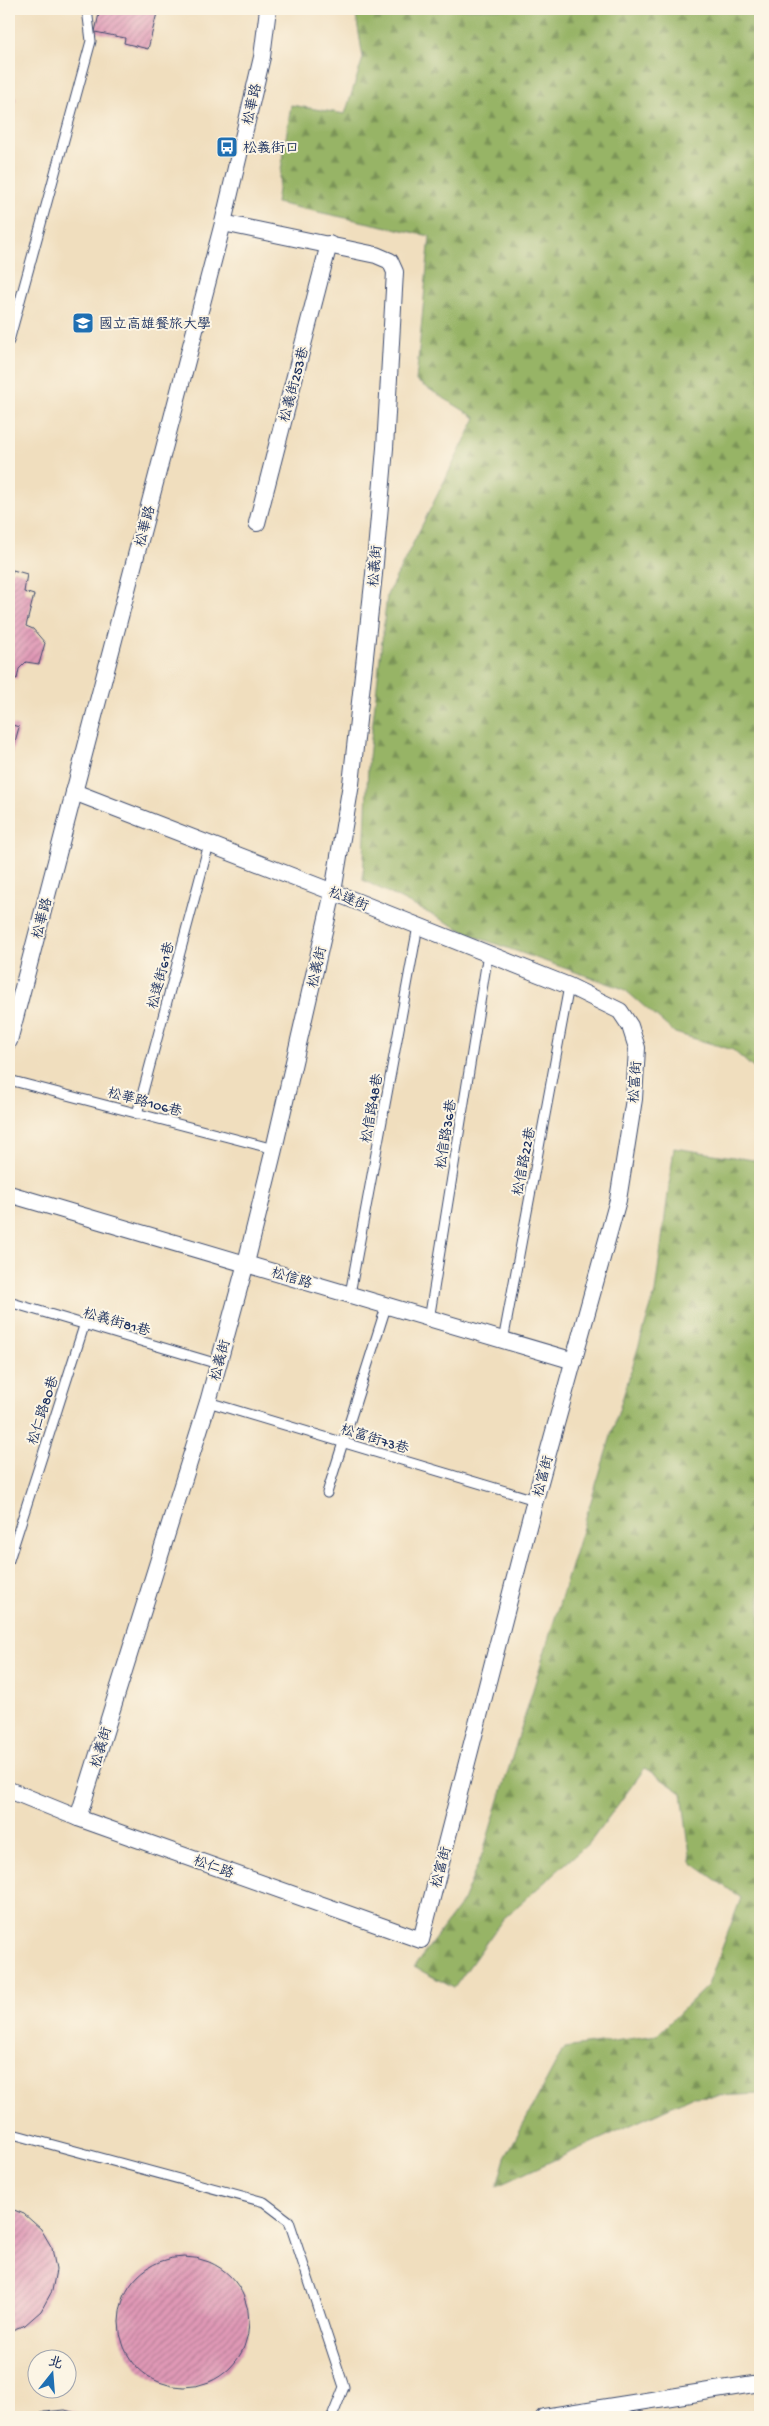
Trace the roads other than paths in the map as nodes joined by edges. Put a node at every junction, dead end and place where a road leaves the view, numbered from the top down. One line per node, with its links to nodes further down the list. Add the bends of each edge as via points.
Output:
1 (87, 9): 5 (lane, via 91,41)
2 (268, 9): 3 (street, 松華路, via 262,57)
3 (223, 223): 4 (street, 松義街); 7 (street, 松華路)
4 (329, 244): 6 (street, 松義街253巷); 9 (street, 松義街, via 376,254 390,261 395,272 374,574 351,784)
5 (9, 341)
6 (257, 523)
7 (74, 792): 8 (street, 松達街); 14 (street, 松華路)
8 (209, 844): 9 (street, 松達街); 16 (lane, 松達街61巷)
9 (333, 892): 10 (street, 松達街); 17 (street, 松義街)
10 (418, 926): 11 (street, 松達街); 20 (lane, 松信路48巷)
11 (488, 953): 12 (street, 松達街); 23 (lane, 松信路36巷)
12 (570, 986): 13 (street, 松達街); 25 (lane, 松信路22巷)
13 (620, 1010): 26 (street, 松富街, via 630,1026 637,1048 634,1099 618,1200)
14 (9, 1041)
15 (9, 1080): 16 (lane, 松華路106巷)
16 (137, 1114): 17 (lane, 松華路106巷)
17 (274, 1150): 19 (street, 松義街)
18 (9, 1194): 19 (street, 松信路)
19 (246, 1263): 20 (street, 松信路); 27 (street, 松義街)
20 (350, 1294): 22 (street, 松信路)
21 (9, 1302): 24 (lane, 松義街81巷)
22 (386, 1307): 23 (street, 松信路); 29 (lane)
23 (429, 1320): 25 (street, 松信路)
24 (84, 1326): 27 (lane, 松義街81巷); 32 (lane, 松仁路80巷)
25 (503, 1341): 26 (street, 松信路)
26 (574, 1361): 31 (street, 松富街)
27 (218, 1364): 28 (street, 松義街)
28 (208, 1402): 29 (lane, 松富街73巷); 34 (street, 松義街)
29 (343, 1442): 30 (lane); 31 (lane, 松富街73巷)
30 (328, 1493)
31 (535, 1500): 35 (street, 松富街)
32 (9, 1560)
33 (9, 1790): 34 (street, 松仁路)
34 (78, 1818): 35 (street, 松仁路)
35 (420, 1940)
36 (9, 2133): 39 (lane, via 264,2202 288,2222 344,2387)
37 (760, 2383): 38 (street)
38 (622, 2410): 40 (street)
39 (332, 2417)
40 (544, 2417)

